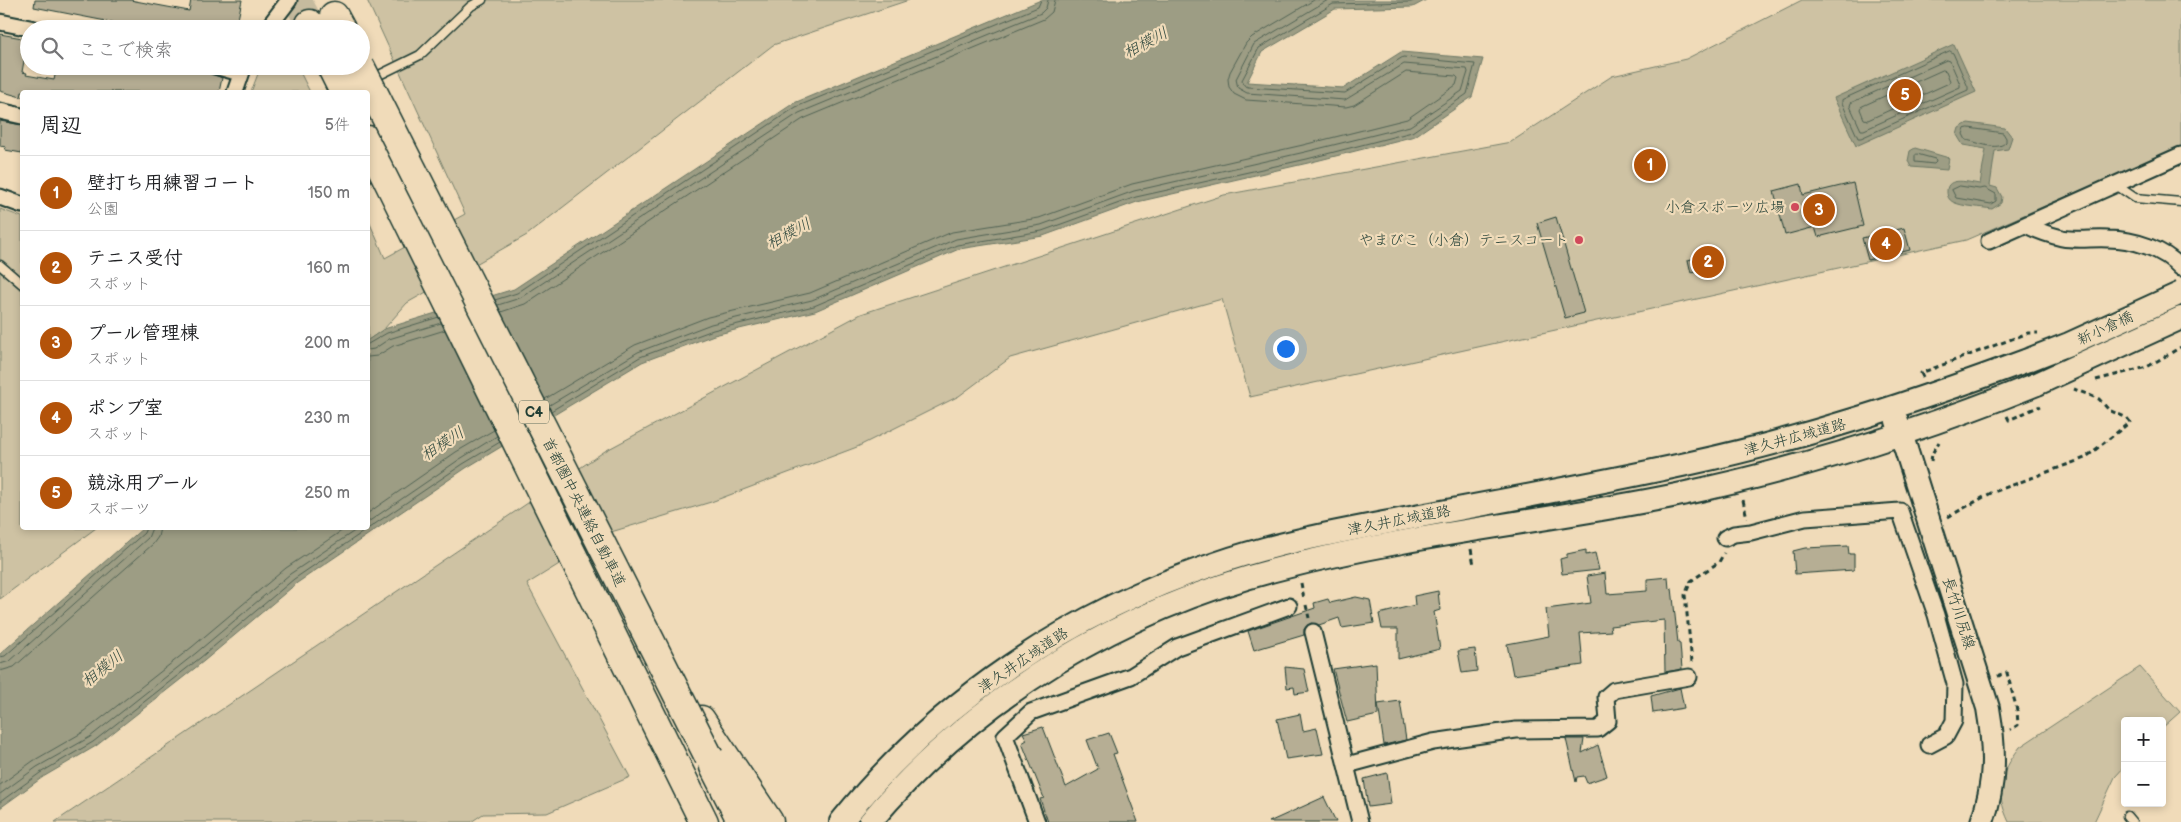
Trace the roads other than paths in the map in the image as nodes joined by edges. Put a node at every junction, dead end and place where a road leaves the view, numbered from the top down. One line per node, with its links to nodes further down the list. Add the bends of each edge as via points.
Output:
1 (482, 0): 8 (lane, via 471,6 420,55)
2 (284, 2): 3 (street)
3 (273, 20)
4 (0, 22): 5 (street)
5 (20, 26)
6 (240, 75): 9 (street)
7 (343, 75): 8 (highway, 首都圏中央連絡自動車道 / C4, bridge)
8 (354, 83)
9 (236, 90)
10 (0, 111): 12 (street)
11 (370, 113): 37 (highway, 首都圏中央連絡自動車道 / C4, bridge, via 652,646)
12 (20, 116)
13 (370, 144): 39 (highway, 首都圏中央連絡自動車道 / C4)
14 (2181, 155): 15 (street)
15 (2116, 185): 17 (lane, via 2135,198); 19 (street)
16 (0, 197): 18 (street)
17 (2181, 202)
18 (20, 204)
19 (2026, 225): 20 (street); 22 (street, via 2044,234 2064,238 2111,239 2146,246 2168,255)
20 (1989, 241)
21 (0, 265): 23 (lane)
22 (2181, 268)
23 (20, 282)
24 (2181, 293): 26 (main road, 新小倉橋, bridge)
25 (2181, 318): 27 (main road, 新小倉橋, bridge)
26 (2028, 360): 28 (main road, 津久井広域道路)
27 (2040, 394): 29 (main road, 津久井広域道路)
28 (1893, 409): 29 (main road, 長竹川尻線); 42 (main road, 津久井広域道路, via 1688,464 1298,540 1182,575 1110,607 1003,670 910,748)
29 (1902, 434): 32 (main road, 長竹川尻線); 43 (main road, 津久井広域道路, via 1716,487 1362,550 1282,568 1165,606 1060,660 994,705 950,741)
30 (1725, 538): 33 (street, via 1805,518 1900,511)
31 (1289, 606): 44 (street, via 1177,647 1131,676 1031,712 1005,736)
32 (1959, 612): 33 (street); 46 (main road, 長竹川尻線, via 1981,681 1992,736 1993,775)
33 (1936, 615): 36 (street, via 1955,684 1954,721 1946,736)
34 (1313, 632): 38 (street)
35 (1689, 677): 38 (street, via 1614,690 1606,697 1608,721 1598,729 1507,731 1433,742)
36 (1929, 745)
37 (716, 756): 40 (highway, 首都圏中央連絡自動車道 / C4); 41 (highway)
38 (1347, 765): 45 (street)
39 (704, 822)
40 (742, 822)
41 (768, 822)
42 (841, 822)
43 (870, 822)
44 (1037, 822)
45 (1360, 822)
46 (1982, 822)

